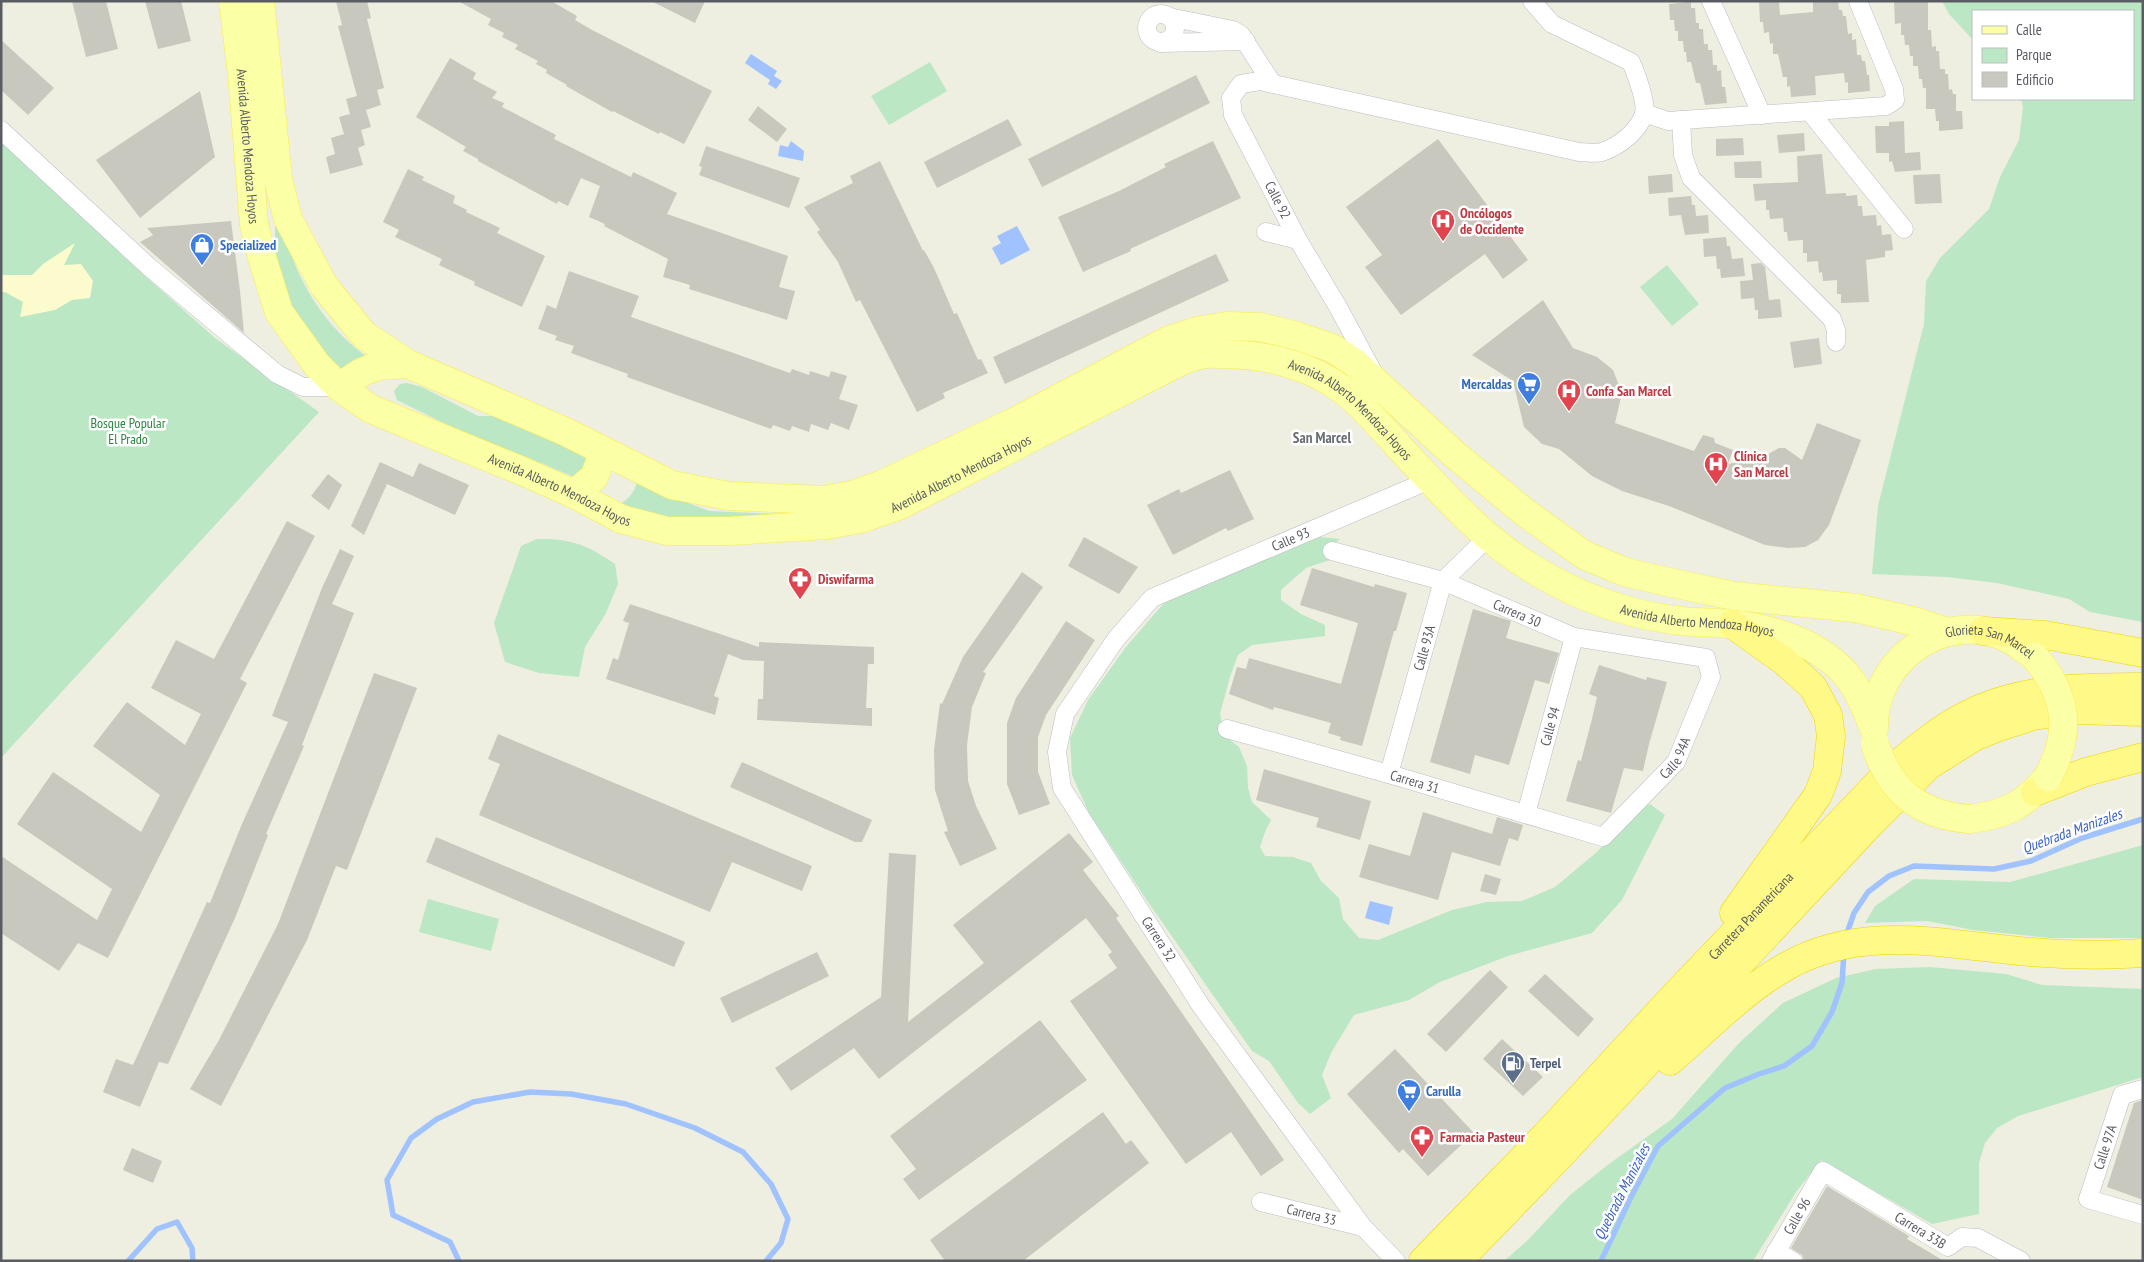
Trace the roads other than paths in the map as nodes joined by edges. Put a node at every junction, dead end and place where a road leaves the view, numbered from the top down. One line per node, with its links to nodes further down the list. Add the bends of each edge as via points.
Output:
1 (233, 1): 19 (main road, Avenida Alberto Mendoza Hoyos, via 254,224 261,254 279,312 317,365)
2 (260, 1): 18 (main road, Avenida Alberto Mendoza Hoyos, via 278,180 288,219 324,286 364,335)
3 (1532, 1): 9 (street, via 1552,24 1631,62)
4 (1711, 1): 10 (street)
5 (1858, 1): 8 (street, via 1894,89 1895,100 1886,106)
6 (1246, 41): 6 (street, via 1233,30 1169,17 1174,24 1174,33 1169,40 1160,42); 7 (street)
7 (1266, 82): 9 (street, via 1579,152 1601,153 1620,143 1634,132); 15 (street, Calle 92, via 1241,84 1231,98 1233,115)
8 (1810, 112): 10 (street); 13 (street)
9 (1644, 113): 11 (street, via 1668,121)
10 (1762, 115): 11 (street)
11 (1681, 120): 17 (street, via 1683,155 1691,178 1832,319)
12 (1, 130): 19 (street, via 148,266 277,374 303,387)
13 (1904, 229)
14 (1266, 232): 15 (street)
15 (1298, 240): 16 (street, Calle 92, via 1338,307)
16 (1341, 340): 20 (main road, Avenida Alberto Mendoza Hoyos, via 1294,335 1260,327 1227,326 1197,331 1167,341 1016,421 881,485 824,500 729,496 672,485); 29 (main road, Avenida Alberto Mendoza Hoyos, via 1355,363 1454,454 1584,555 1625,572 1668,582 1734,596 1856,608)
17 (1836, 342)
18 (408, 364): 19 (main road, via 377,366); 20 (main road, Avenida Alberto Mendoza Hoyos, via 500,402)
19 (339, 387): 22 (main road, Avenida Alberto Mendoza Hoyos, via 371,409)
20 (604, 452): 22 (main road, via 594,477)
21 (1430, 480): 22 (main road, Avenida Alberto Mendoza Hoyos, via 1346,392 1322,377 1298,366 1264,358 1202,354 1177,363 898,506 860,520 816,526 667,532 621,520); 23 (main road, Avenida Alberto Mendoza Hoyos); 26 (street, Calle 93)
22 (574, 494)
23 (1487, 538): 25 (street); 27 (main road, Avenida Alberto Mendoza Hoyos, via 1538,572 1614,608 1668,620)
24 (1332, 551): 25 (street, Carrera 30)
25 (1443, 581): 30 (street, Carrera 30); 38 (street, Calle 93A)
26 (1152, 598): 49 (street, Carrera 32, via 1116,639 1065,714 1058,752 1062,788 1201,1006)
27 (1732, 624): 36 (main road, Avenida Alberto Mendoza Hoyos, via 1786,636 1830,659 1857,690); 43 (highway, via 1794,669 1820,696 1830,725 1829,760 1813,804)
28 (1983, 631): 29 (main road, Glorieta San Marcel); 31 (highway, via 2045,635); 39 (main road, Glorieta San Marcel, bridge, via 2020,645 2047,671 2056,688 2062,705 2062,743 2057,760)
29 (1946, 632): 36 (main road, Glorieta San Marcel, via 1913,647 1894,667 1880,690 1875,708)
30 (1574, 637): 32 (street, Carrera 30); 40 (street, Calle 94)
31 (2143, 653)
32 (1706, 658): 41 (street, Calle 94A, via 1711,676 1676,762)
33 (2143, 687): 43 (highway, Carretera Panamericana, via 2071,688 2026,695 1976,710 1930,737 1884,777)
34 (2143, 712): 45 (highway, Carretera Panamericana, via 2075,710 2033,716 1974,737 1928,766 1864,830)
35 (1227, 729): 38 (street, Carrera 31)
36 (1874, 735): 39 (main road, Glorieta San Marcel, bridge, via 1881,762 1902,792 1916,804 1951,818 1988,817 2005,812 2021,804)
37 (2143, 758): 39 (highway)
38 (1389, 774): 40 (street, Carrera 31)
39 (2042, 785)
40 (1526, 814): 41 (street, Carrera 31)
41 (1603, 837)
42 (2143, 953): 45 (highway, via 2054,954 1908,940 1870,940 1824,949 1788,965 1755,987)
43 (1675, 996): 53 (highway, Carretera Panamericana)
44 (2143, 1089): 48 (street, Calle 97A, via 2122,1095 2088,1199)
45 (1557, 1159): 54 (highway, Carretera Panamericana)
46 (1823, 1171): 50 (street, Carrera 33B); 51 (street, Calle 96)
47 (1261, 1202): 49 (street, Carrera 33)
48 (2143, 1215)
49 (1363, 1227): 52 (street, Carrera 32)
50 (1944, 1254): 56 (street, Carrera 33B, via 1962,1237 1978,1238)
51 (1774, 1256): 55 (street)
52 (1396, 1261)
53 (1423, 1261)
54 (1458, 1261)
55 (1793, 1261)
56 (2021, 1261)

